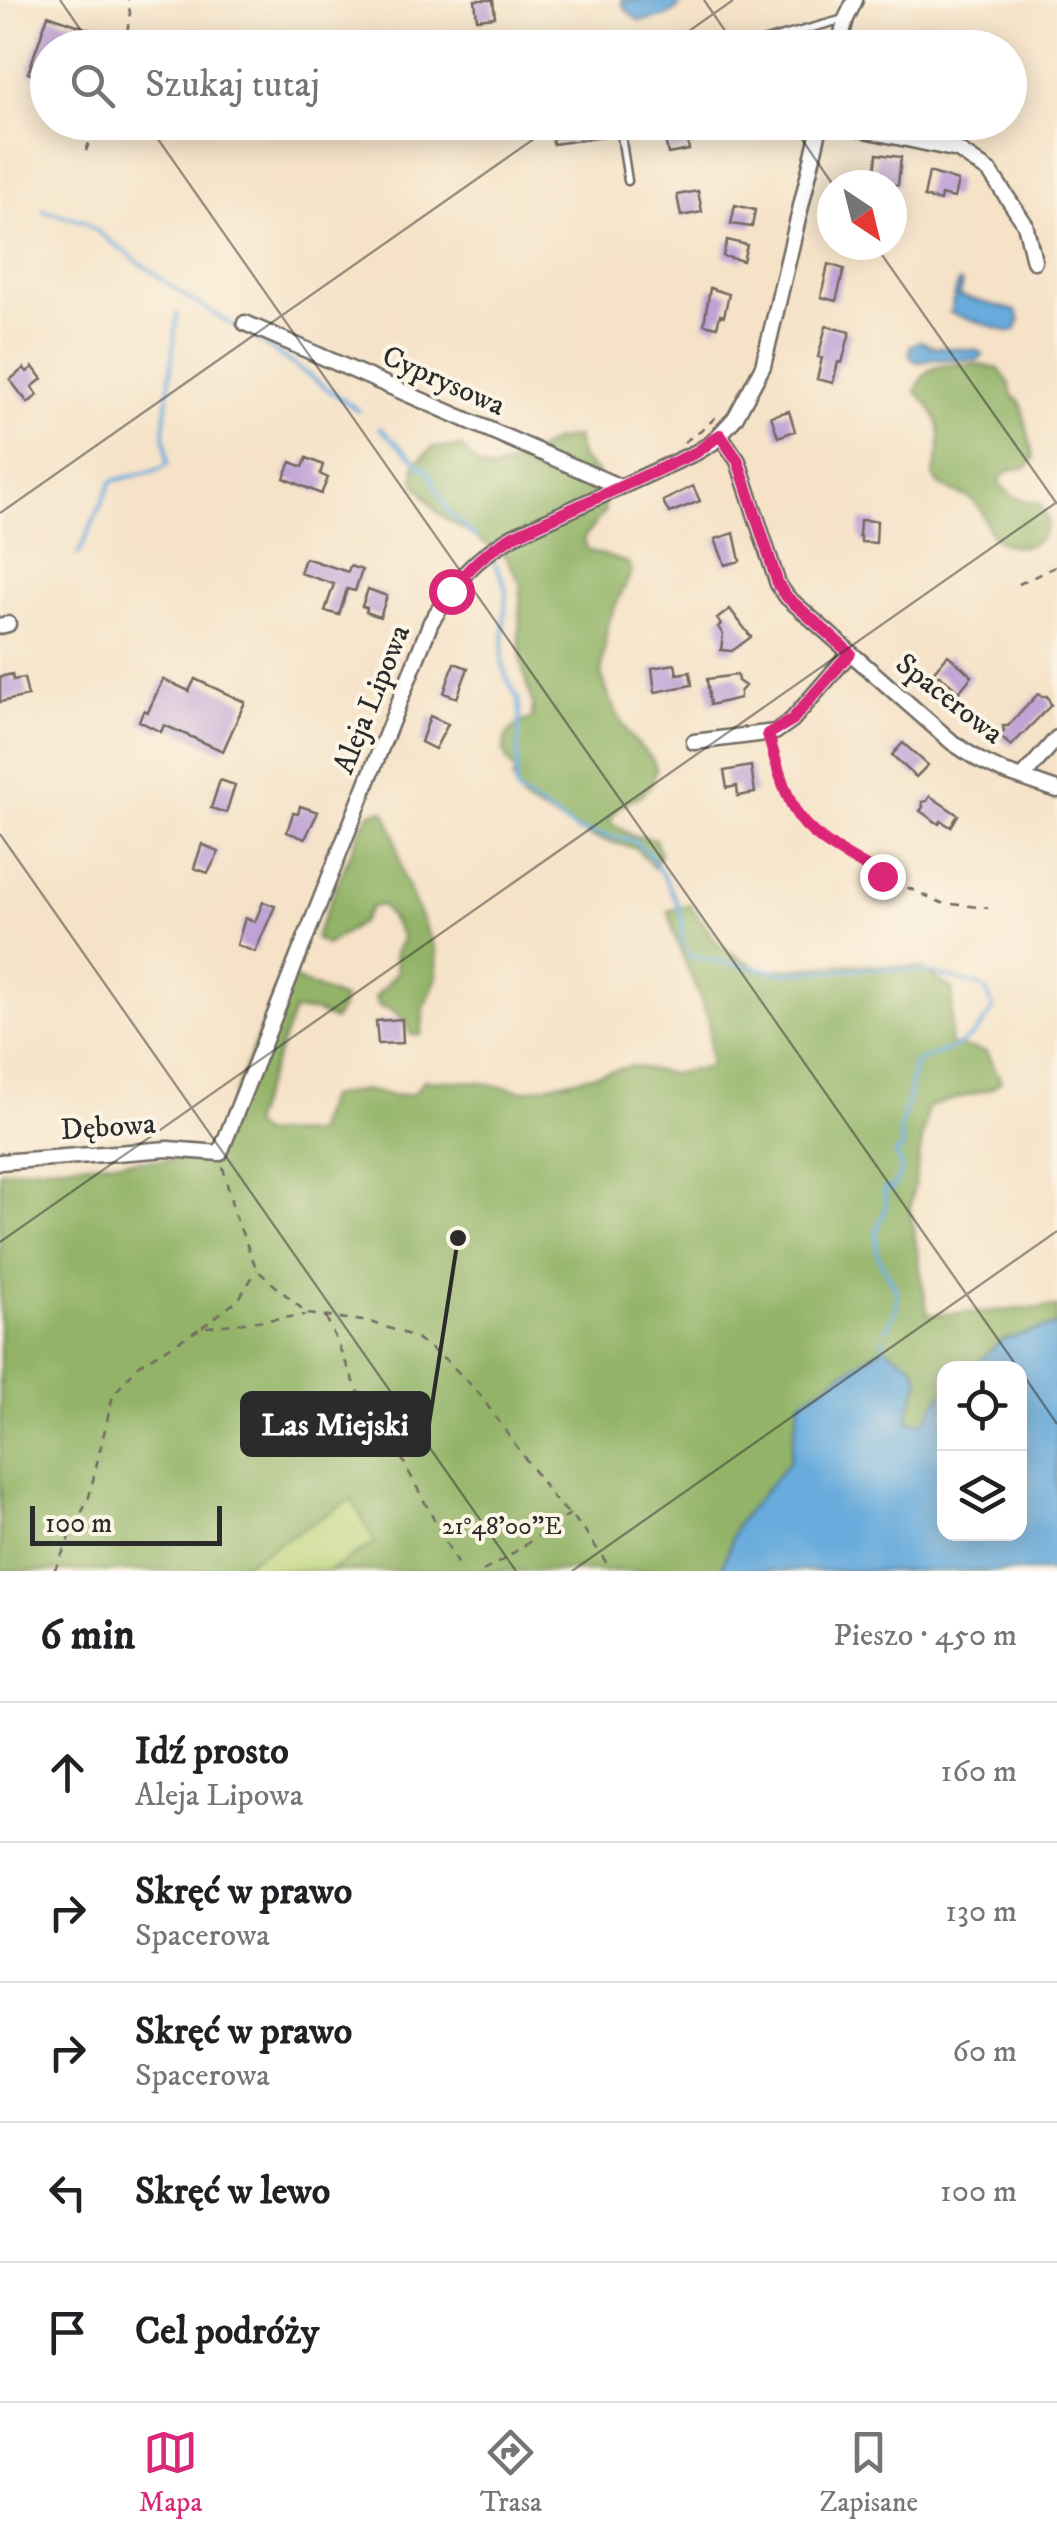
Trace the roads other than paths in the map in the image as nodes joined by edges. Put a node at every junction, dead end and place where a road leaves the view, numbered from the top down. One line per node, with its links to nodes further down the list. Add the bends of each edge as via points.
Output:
1 (855, 0): 2 (street)
2 (846, 19): 3 (lane); 4 (street)
3 (806, 30)
4 (843, 30)
5 (622, 140): 8 (lane)
6 (819, 140): 11 (street, Aleja Lipowa, via 762,366)
7 (910, 140): 9 (street, via 958,150 990,172 1025,224)
8 (628, 181)
9 (1034, 261)
10 (245, 322): 12 (street, Cyprysowa)
11 (720, 435): 12 (street, Aleja Lipowa); 13 (street, Spacerowa, via 738,461 778,584)
12 (620, 487): 18 (street, Aleja Lipowa, via 487,552 431,622)
13 (850, 653): 15 (street, Spacerowa, via 792,720 768,734); 16 (street, Spacerowa, via 953,743)
14 (1057, 738): 16 (street, Spacerowa)
15 (694, 742)
16 (1022, 778): 17 (street, Spacerowa)
17 (1057, 790)
18 (220, 1153): 19 (street, Dębowa, via 168,1149)
19 (0, 1162)

